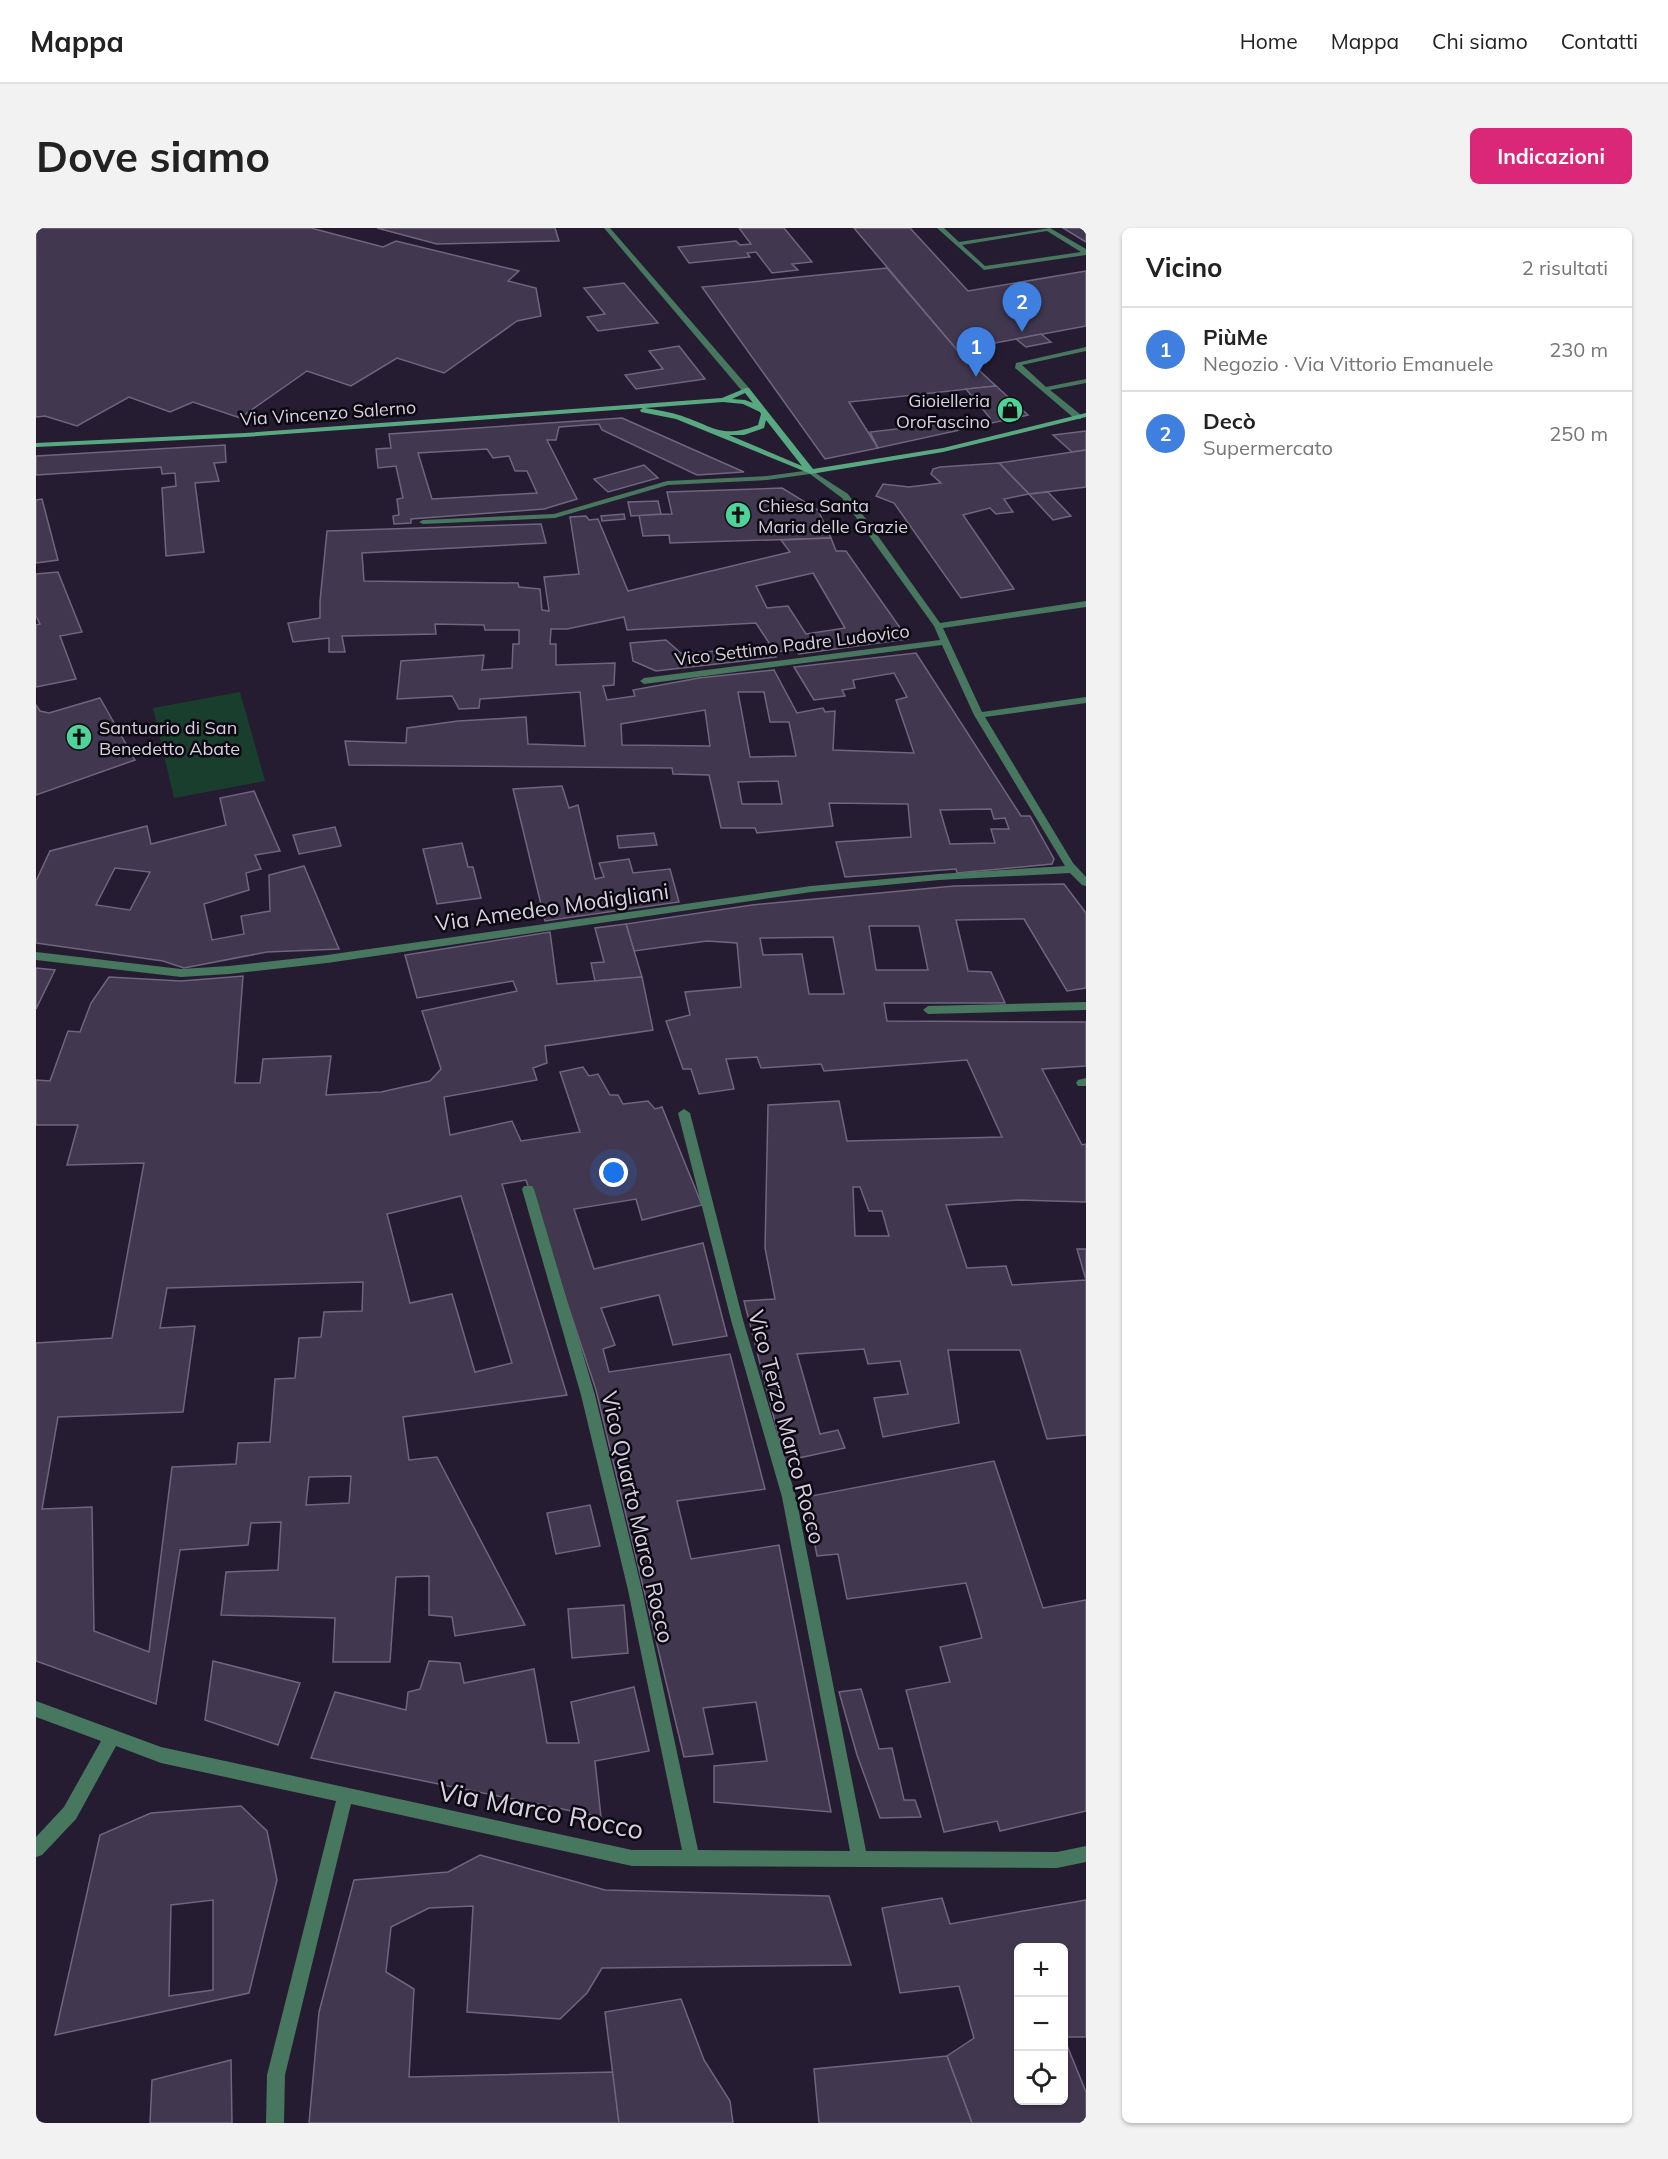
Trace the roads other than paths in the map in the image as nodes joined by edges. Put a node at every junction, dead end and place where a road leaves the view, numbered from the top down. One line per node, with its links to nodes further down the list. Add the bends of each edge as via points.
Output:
1 (607, 228): 9 (street)
2 (940, 228): 4 (street)
3 (1047, 228): 4 (street); 5 (street)
4 (957, 244): 5 (street, via 984,268)
5 (1086, 252)
6 (1086, 349): 8 (street, via 1018,364)
7 (1086, 381): 8 (street)
8 (1045, 389): 14 (street)
9 (746, 390): 10 (street); 13 (street)
10 (723, 400): 11 (street); 13 (street, via 745,402)
11 (712, 402): 12 (street); 15 (street, via 696,412)
12 (622, 407): 15 (street, via 678,417); 17 (street, Via Vincenzo Salerno, via 245,435)
13 (763, 413): 16 (street, via 761,426 744,433); 18 (street)
14 (1082, 416): 18 (street, via 943,450)
15 (702, 426): 16 (street)
16 (711, 430): 18 (street)
17 (36, 445)
18 (811, 472): 19 (street, via 667,483 555,516); 21 (street, via 845,496)
19 (423, 522)
20 (1086, 604): 21 (street)
21 (938, 626): 22 (street)
22 (945, 642): 23 (street, Vico Settimo Padre Ludovico); 25 (street)
23 (644, 681)
24 (1086, 700): 25 (street)
25 (979, 715): 26 (street)
26 (1073, 869): 27 (street); 28 (street, Via Amedeo Modigliani, via 939,876 811,889 229,970 181,973)
27 (1086, 883)
28 (36, 956)
29 (1086, 1006): 30 (street)
30 (928, 1010)
31 (684, 1113): 39 (street, Vico Terzo Marco Rocco, via 736,1320 789,1497)
32 (528, 1189): 38 (street, Vico Quarto Marco Rocco, via 591,1406)
33 (36, 1709): 34 (street, Via Marco Rocco)
34 (112, 1737): 35 (street, Via Marco Rocco, via 161,1755); 36 (street, via 70,1813)
35 (345, 1795): 38 (street, Via Marco Rocco, via 632,1858); 40 (street, via 276,2076)
36 (36, 1849)
37 (1086, 1854): 39 (street, Via Marco Rocco, via 1057,1860)
38 (692, 1858): 39 (street, Via Marco Rocco)
39 (860, 1860)
40 (275, 2123)

